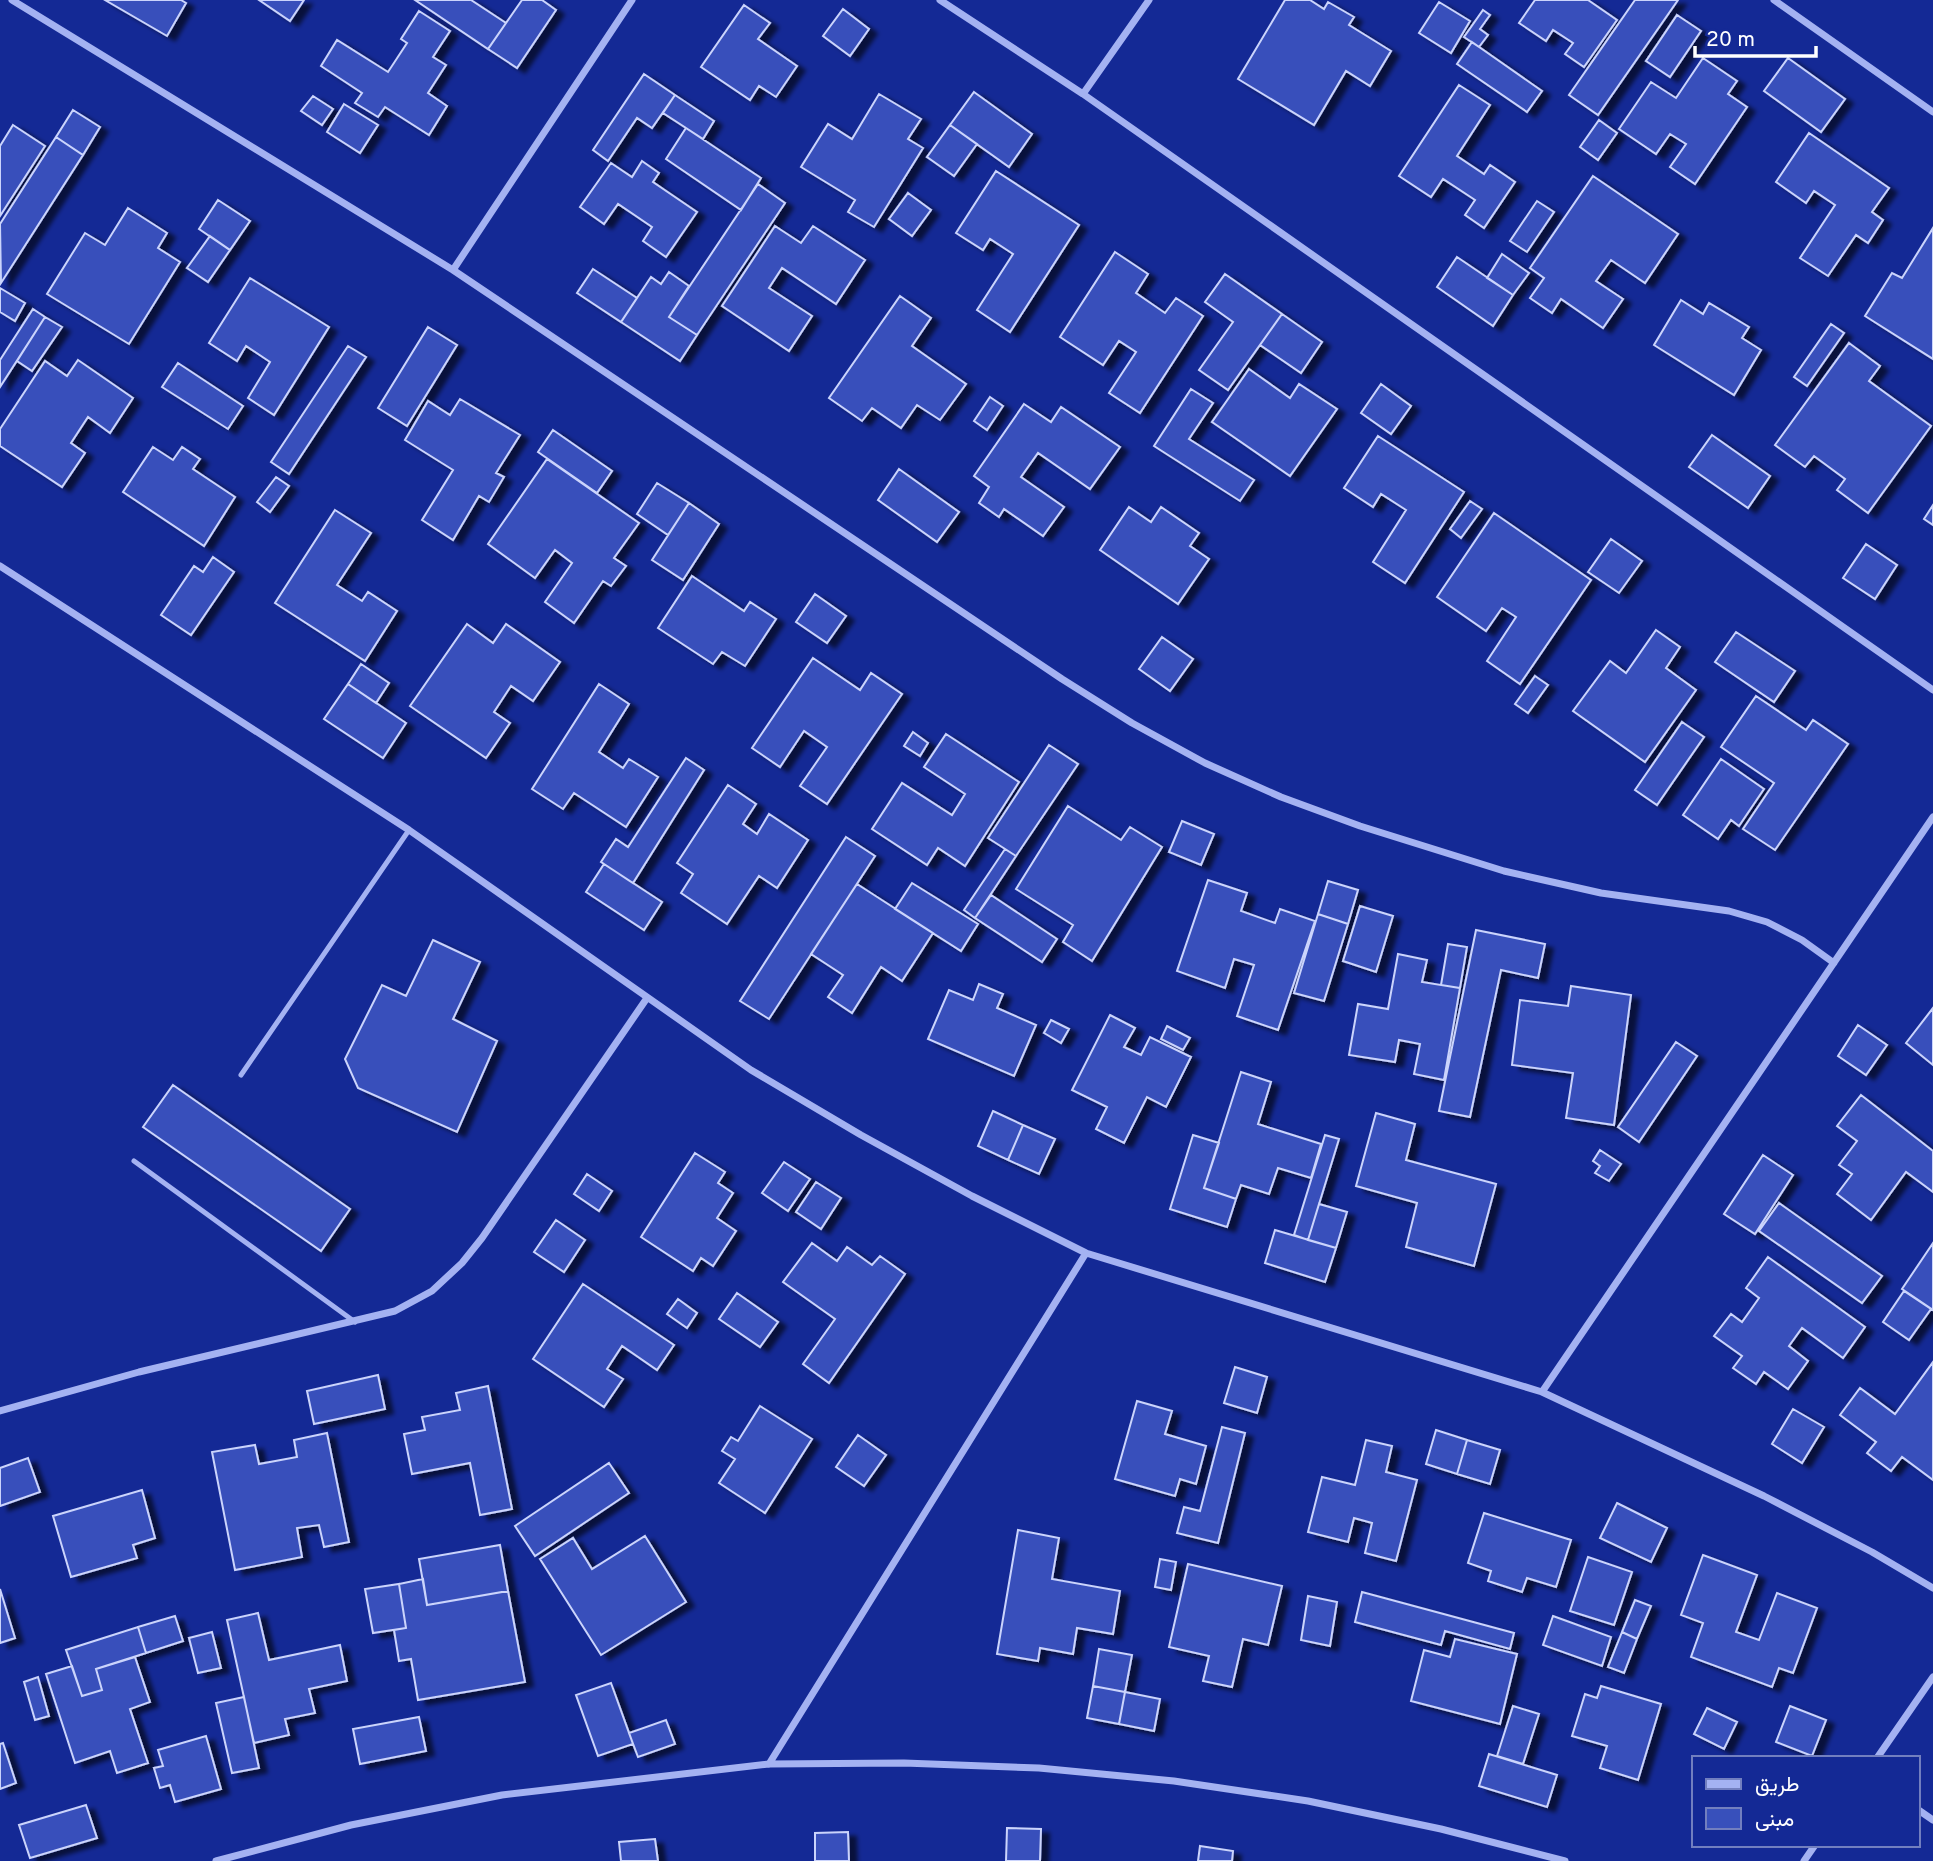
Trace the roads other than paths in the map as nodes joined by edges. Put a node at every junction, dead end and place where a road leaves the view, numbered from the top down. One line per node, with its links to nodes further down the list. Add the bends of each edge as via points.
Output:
1 (12, 0): 8 (street)
2 (632, 0): 8 (street)
3 (940, 0): 6 (street)
4 (1149, 0): 6 (street)
5 (1774, 0): 7 (street)
6 (1083, 94): 10 (street)
7 (1933, 112)
8 (453, 270): 13 (street, via 1062,679 1205,763 1346,821 1504,871 1601,893 1729,911 1767,922 1802,940)
9 (0, 566): 12 (street)
10 (1933, 690)
11 (1933, 817): 13 (street)
12 (409, 830): 14 (street); 15 (lane)
13 (1833, 964): 19 (street)
14 (646, 998): 17 (street, via 751,1070 861,1135); 18 (street, via 462,1263 432,1291 395,1311)
15 (241, 1075)
16 (134, 1161): 18 (lane)
17 (1086, 1253): 19 (street); 24 (street)
18 (355, 1322): 20 (street, via 139,1372)
19 (1542, 1392): 21 (street, via 1764,1496)
20 (0, 1411)
21 (1933, 1588)
22 (1933, 1677): 23 (street)
23 (1878, 1756)
24 (769, 1764): 25 (street, via 502,1795 351,1825); 26 (street, via 1012,1767 1174,1781 1308,1801)
25 (216, 1861)
26 (1565, 1861)

